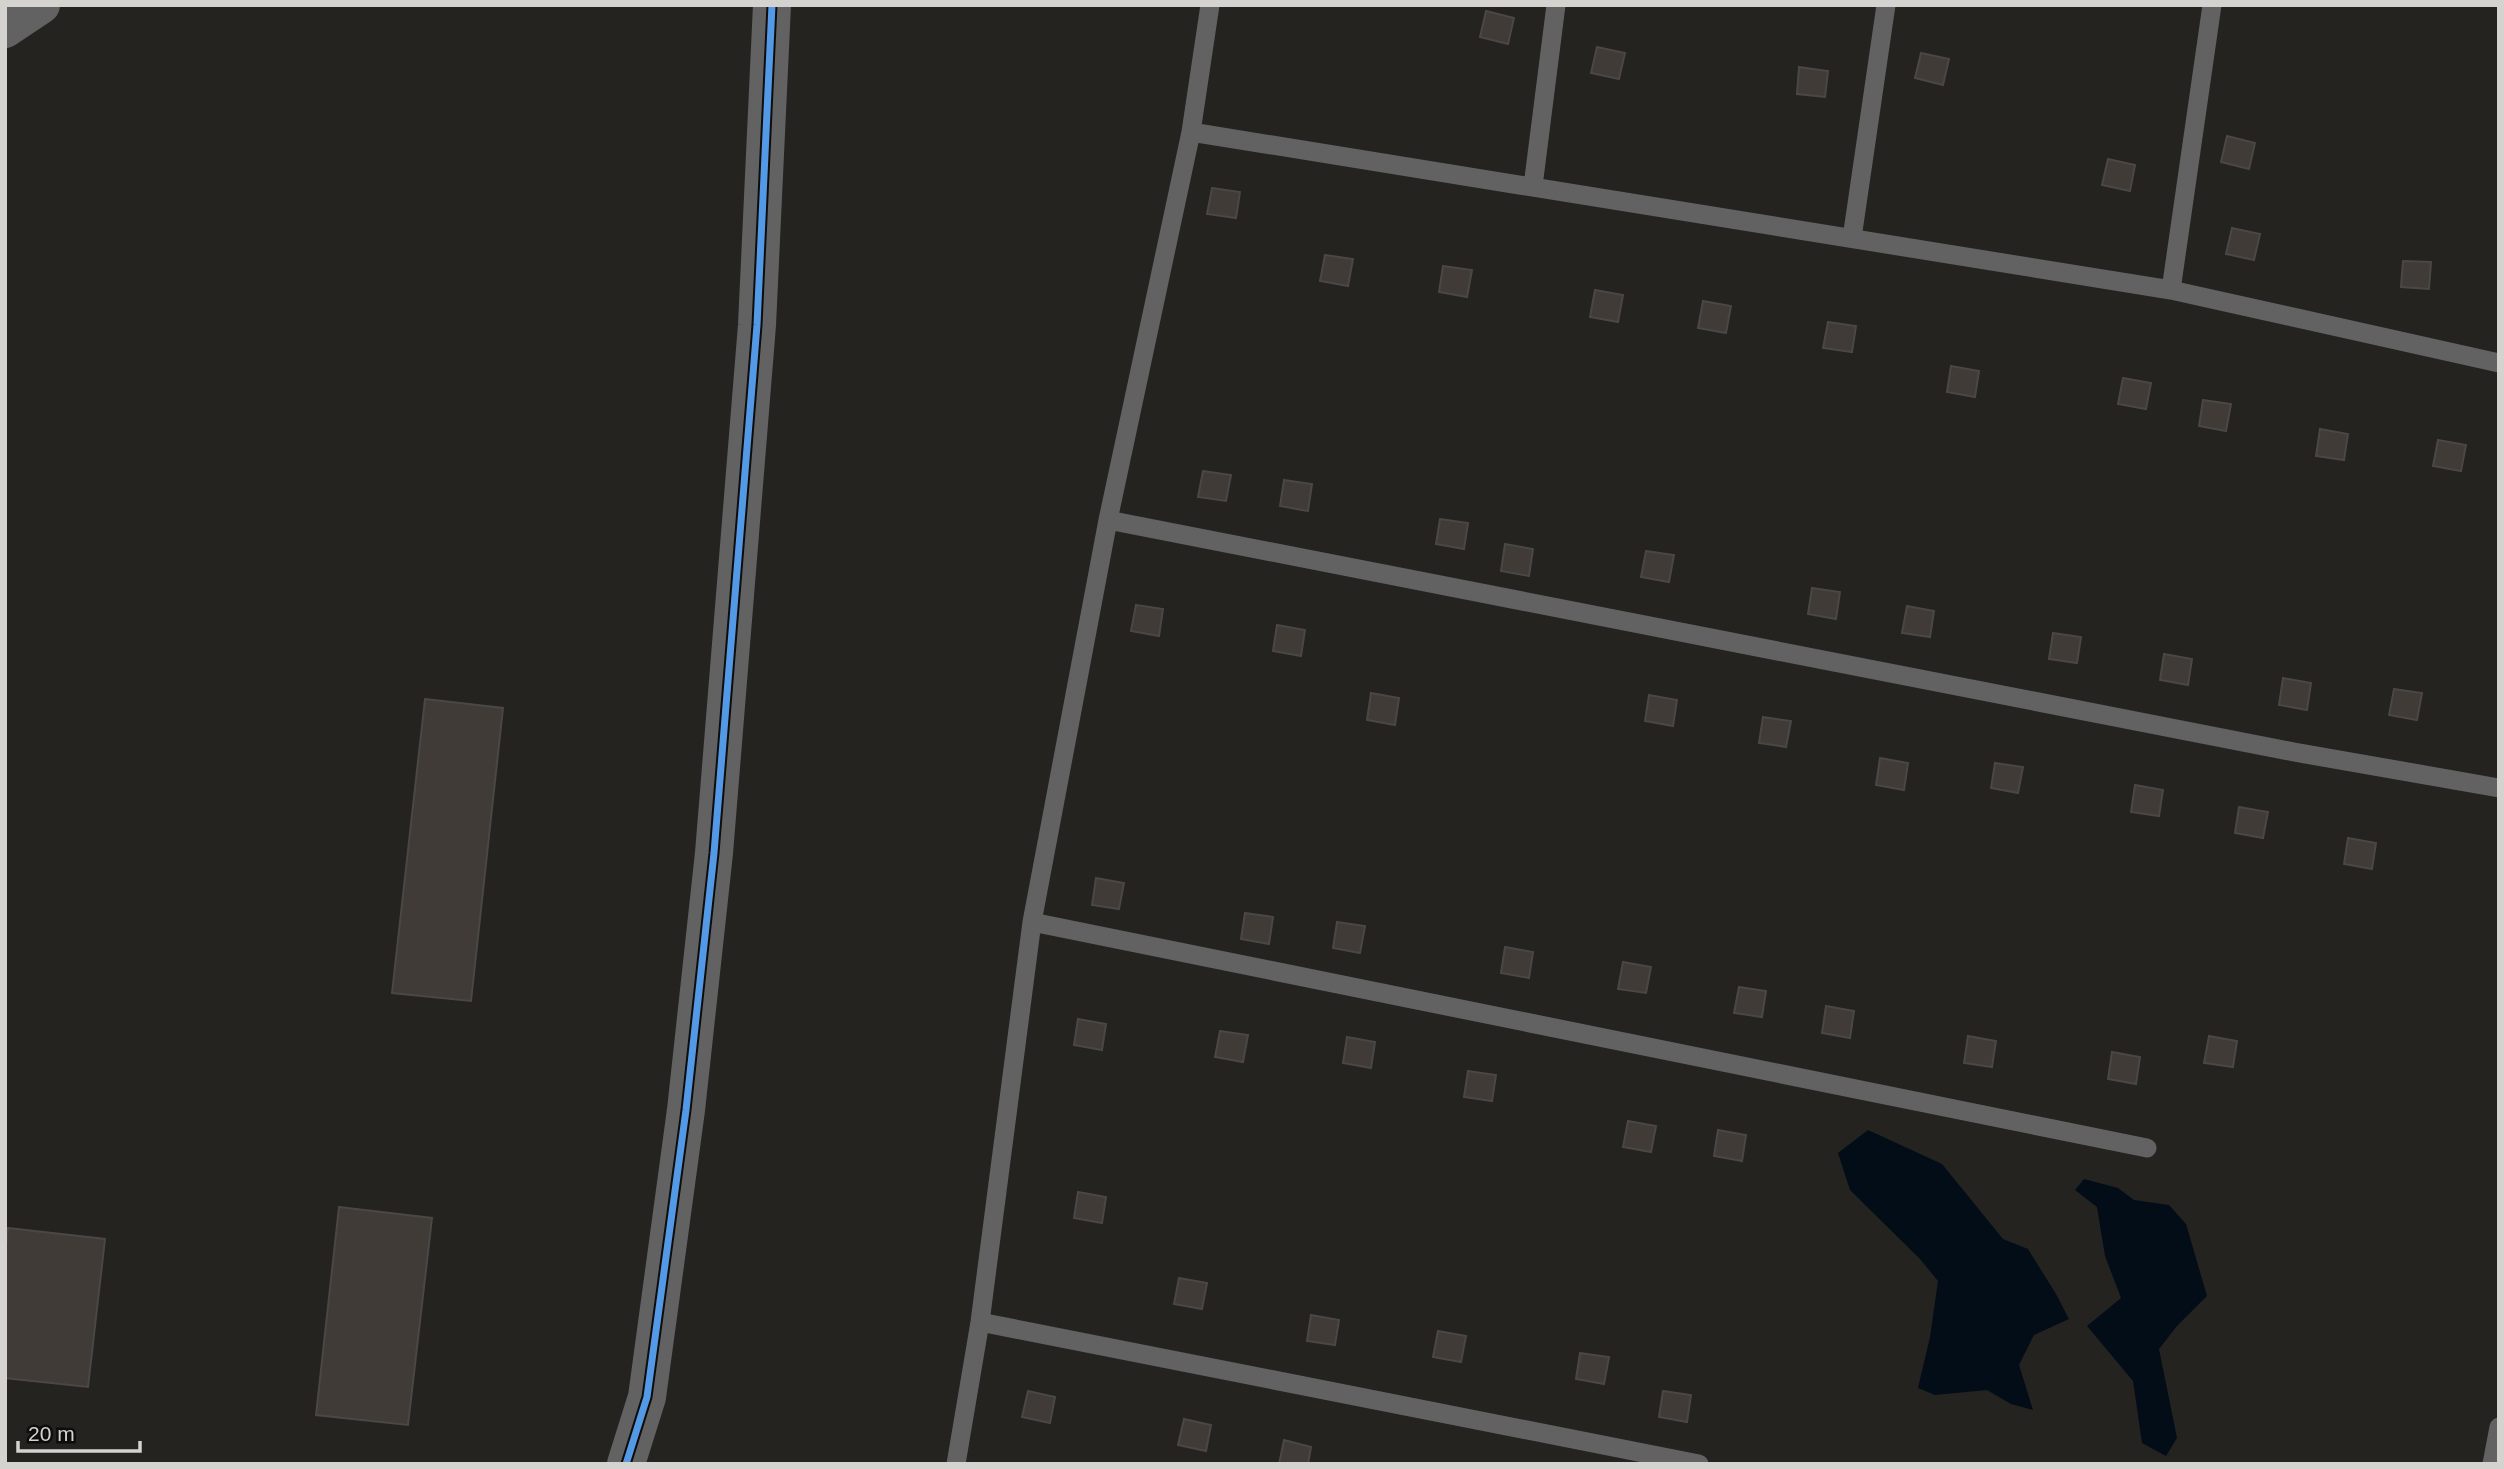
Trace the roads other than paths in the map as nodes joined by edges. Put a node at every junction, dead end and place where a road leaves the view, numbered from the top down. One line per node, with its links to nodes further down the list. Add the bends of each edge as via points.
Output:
1 (41, 5): 7 (street)
2 (772, 5): 19 (street, via 757,325 714,853 686,1110 647,1397)
3 (1210, 5): 8 (lane)
4 (1556, 5): 9 (lane)
5 (1886, 5): 10 (lane)
6 (2212, 5): 11 (lane)
7 (5, 29)
8 (1191, 132): 9 (lane); 13 (lane)
9 (1533, 186): 10 (lane)
10 (1852, 238): 11 (lane)
11 (2171, 290): 12 (lane)
12 (2499, 363)
13 (1108, 520): 14 (lane); 15 (lane)
14 (2499, 788)
15 (1032, 922): 16 (lane); 17 (lane)
16 (2147, 1148)
17 (980, 1322): 20 (lane); 21 (lane)
18 (2499, 1427): 22 (lane)
19 (626, 1464)
20 (956, 1464)
21 (1699, 1464)
22 (2492, 1464)

